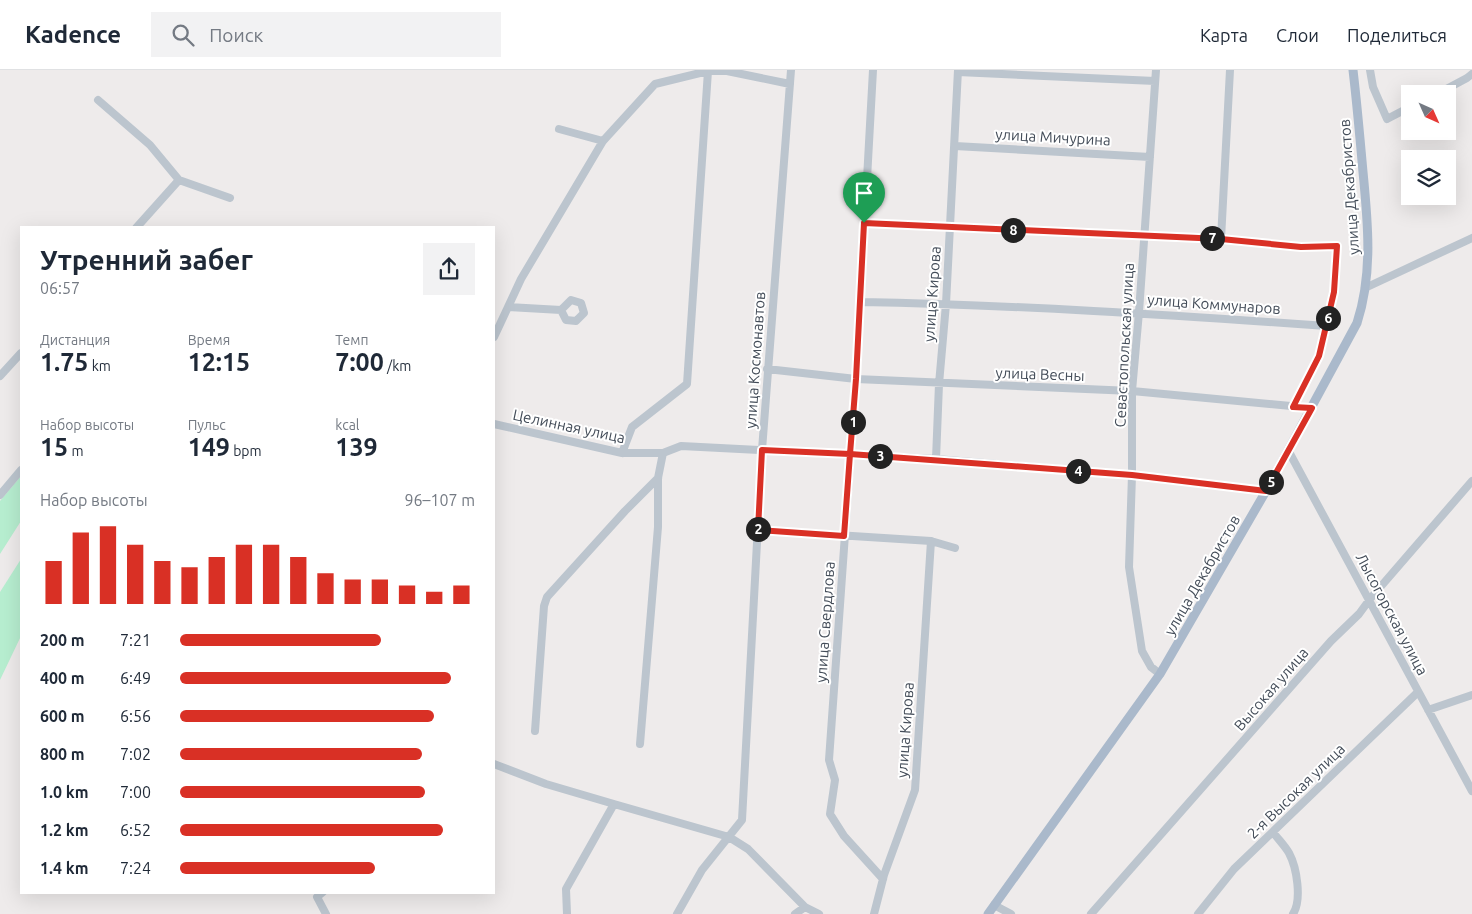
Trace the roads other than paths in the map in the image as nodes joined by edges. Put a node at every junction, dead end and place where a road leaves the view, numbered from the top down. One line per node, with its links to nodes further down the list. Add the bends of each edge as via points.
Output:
1 (790, 70): 11 (street, улица Космонавтов)
2 (873, 70): 21 (street, улица Свердлова)
3 (1156, 70): 10 (street, Севастопольская улица)
4 (1230, 70): 26 (street)
5 (1353, 70): 27 (main road, улица Декабристов, via 1367,214)
6 (1370, 70): 14 (street, via 1373,87 1387,118)
7 (958, 71): 10 (street); 17 (street, улица Кирова)
8 (708, 72): 11 (street, via 727,71); 16 (street, via 655,84); 46 (street, via 687,384 632,427)
9 (1472, 74): 12 (street)
10 (1155, 81): 18 (street, Севастопольская улица)
11 (790, 84): 36 (street, улица Космонавтов)
12 (1454, 85)
13 (98, 100): 19 (street, via 150,145)
14 (1401, 111)
15 (559, 129): 16 (street)
16 (603, 141): 30 (street)
17 (956, 146): 18 (street, улица Мичурина); 23 (street, улица Кирова)
18 (1150, 156): 24 (street, Севастопольская улица)
19 (179, 180): 20 (street); 22 (street)
20 (230, 198)
21 (864, 223): 23 (street); 28 (street, улица Свердлова)
22 (138, 226)
23 (950, 227): 24 (street); 29 (street, улица Кирова)
24 (1144, 236): 26 (street); 32 (street, Севастопольская улица)
25 (1472, 238): 27 (street)
26 (1221, 239): 34 (street, via 1301,247 1337,246 1334,292)
27 (1366, 288): 42 (main road, улица Декабристов, via 1357,323)
28 (861, 302): 29 (street, улица Коммунаров); 38 (street, улица Свердлова)
29 (946, 304): 32 (street, улица Коммунаров); 39 (street, улица Кирова)
30 (508, 306): 31 (street); 33 (street)
31 (561, 310)
32 (1139, 312): 34 (street, улица Коммунаров); 40 (street, Севастопольская улица)
33 (496, 325)
34 (1327, 326): 41 (street, via 1319,356)
35 (20, 354): 37 (street)
36 (768, 369): 38 (street, улица Весны); 44 (street, улица Космонавтов)
37 (0, 376)
38 (856, 379): 39 (street, улица Весны); 48 (street, улица Свердлова)
39 (939, 384): 40 (street, улица Весны); 49 (street, улица Кирова)
40 (1132, 391): 41 (street, улица Весны); 51 (street, Севастопольская улица)
41 (1293, 407): 42 (street, улица Весны)
42 (1312, 408): 45 (main road, улица Декабристов)
43 (495, 424): 46 (street, Целинная улица)
44 (762, 450): 47 (street, Целинная улица, via 681,446); 48 (street, Целинная улица); 56 (street, улица Космонавтов)
45 (1288, 450): 54 (main road, улица Декабристов); 60 (street, Лысогорская улица)
46 (622, 453): 47 (street, Целинная улица)
47 (663, 453): 52 (street)
48 (850, 454): 49 (street, Целинная улица); 57 (street, улица Свердлова)
49 (936, 459): 51 (street, Целинная улица)
50 (20, 471): 55 (street)
51 (1132, 475): 54 (street, Целинная улица); 61 (street, Севастопольская улица, via 1129,567 1142,651 1151,667)
52 (658, 478): 65 (street, via 547,597); 66 (street, via 658,527)
53 (1472, 481): 60 (street, Высокая улица)
54 (1266, 491): 61 (main road, улица Декабристов)
55 (0, 494)
56 (758, 530): 57 (street); 72 (street, улица Космонавтов, via 742,820)
57 (844, 536): 58 (street); 73 (street, улица Свердлова, via 829,760 835,780 830,814 844,836)
58 (931, 541): 59 (street); 73 (street, улица Кирова, via 916,790)
59 (955, 548)
60 (1370, 599): 62 (street, Лысогорская улица); 85 (street, Высокая улица)
61 (1160, 674): 76 (main road, улица Декабристов)
62 (1418, 692): 64 (street, Лысогорская улица); 71 (street, 2-я Высокая улица)
63 (1472, 695): 64 (street)
64 (1428, 710): 68 (street, Лысогорская улица)
65 (535, 731)
66 (640, 744)
67 (495, 764): 70 (street, via 546,784)
68 (1468, 776): 69 (street, Лысогорская улица)
69 (1472, 791)
70 (614, 804): 72 (street); 78 (street, via 566,889)
71 (1273, 832): 86 (street, 2-я Высокая улица, via 1234,869); 87 (street, via 1288,851 1292,862 1298,892)
72 (729, 837): 75 (street, via 748,849); 79 (street, улица Космонавтов, via 702,870)
73 (883, 879): 82 (street, улица Кирова)
74 (318, 894): 77 (street)
75 (804, 907): 80 (street); 81 (street)
76 (999, 909): 83 (main road, улица Декабристов); 84 (street)
77 (326, 914)
78 (567, 914)
79 (677, 914)
80 (796, 914)
81 (819, 914)
82 (874, 914)
83 (988, 914)
84 (1011, 914)
85 (1091, 914)
86 (1198, 914)
87 (1293, 914)

